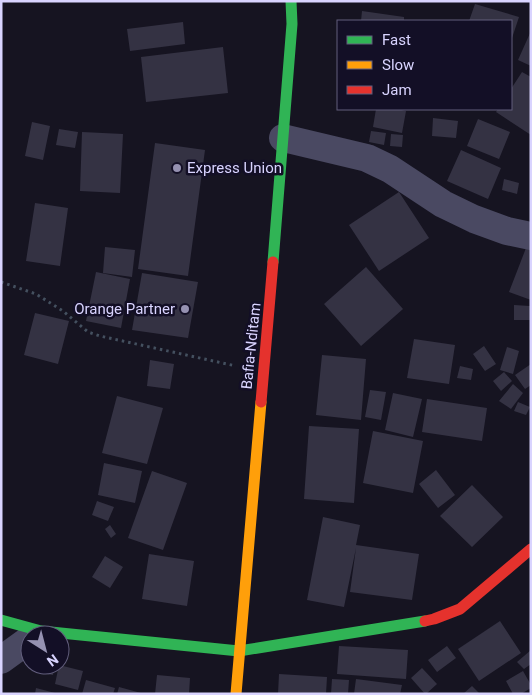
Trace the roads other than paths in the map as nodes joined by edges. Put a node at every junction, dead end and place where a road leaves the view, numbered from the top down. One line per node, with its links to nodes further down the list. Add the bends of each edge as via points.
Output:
1 (291, 1): 2 (main road, Bafia-Nditam)
2 (283, 138): 3 (street, via 367,158 443,204 507,231); 9 (main road, Bafia-Nditam)
3 (531, 236)
4 (531, 549): 9 (main road, via 460,609 434,619)
5 (1, 620): 6 (main road)
6 (20, 628)
7 (70, 638): 9 (main road)
8 (20, 646): 10 (street)
9 (239, 651): 11 (main road, Bafia-Nditam)
10 (1, 660)
11 (236, 694)

